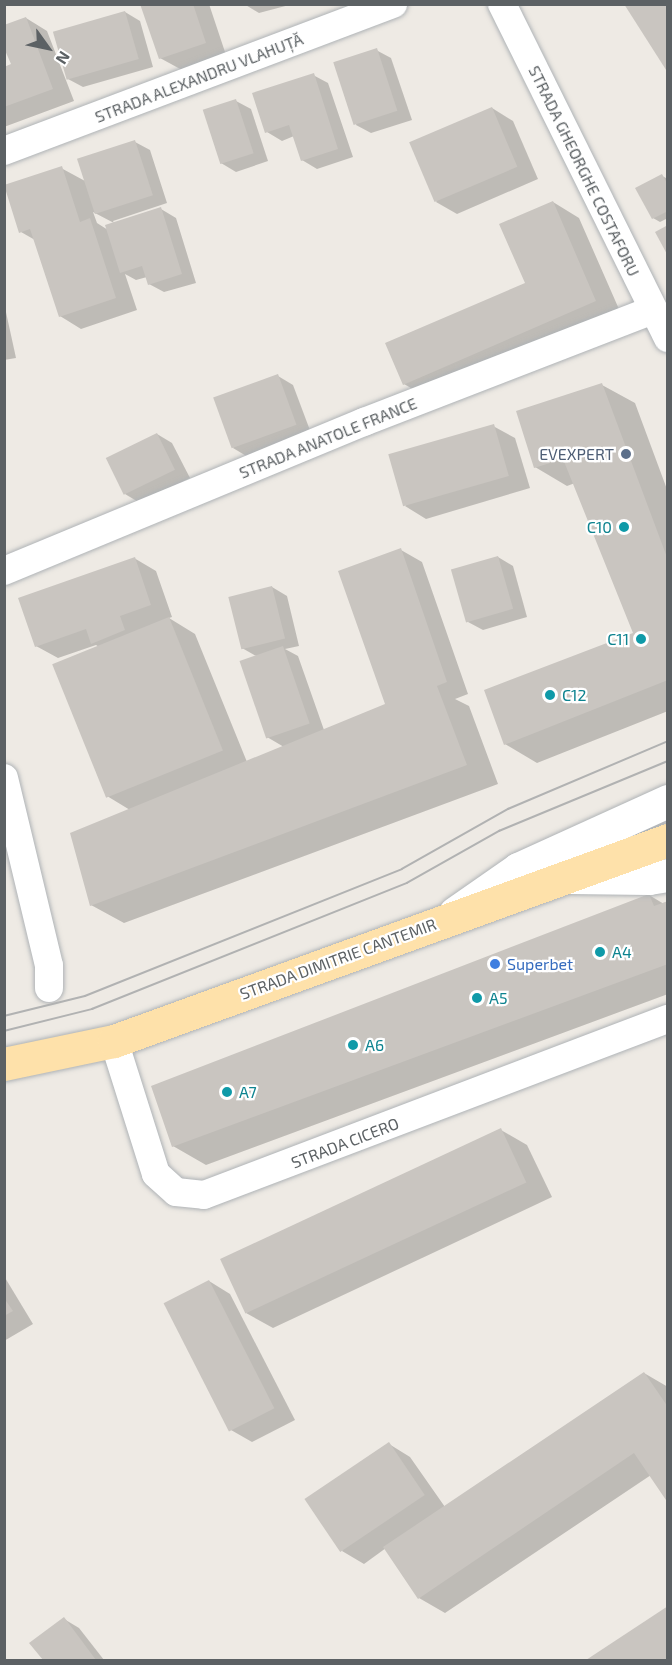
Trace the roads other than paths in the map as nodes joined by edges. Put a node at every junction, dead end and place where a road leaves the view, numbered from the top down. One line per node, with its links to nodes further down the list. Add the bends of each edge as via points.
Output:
1 (393, 4): 3 (street, STRADA ALEXANDRU VLAHUȚĂ)
2 (501, 4): 4 (street, STRADA GHEORGHE COSTAFORU)
3 (4, 151)
4 (653, 310): 5 (street, STRADA GHEORGHE COSTAFORU); 6 (street, STRADA ANATOLE FRANCE, via 364,422)
5 (668, 338)
6 (4, 571)
7 (4, 778): 13 (street, via 49,966)
8 (668, 801): 12 (main road, via 518,869)
9 (668, 840): 11 (main road, STRADA DIMITRIE CANTEMIR)
10 (668, 875): 11 (main road)
11 (562, 877): 12 (main road, STRADA DIMITRIE CANTEMIR)
12 (446, 920): 15 (main road, STRADA DIMITRIE CANTEMIR)
13 (49, 988)
14 (668, 1019): 15 (street, STRADA CICERO, via 204,1195 176,1192 156,1173)
15 (114, 1041): 16 (main road, STRADA DIMITRIE CANTEMIR)
16 (4, 1064)

